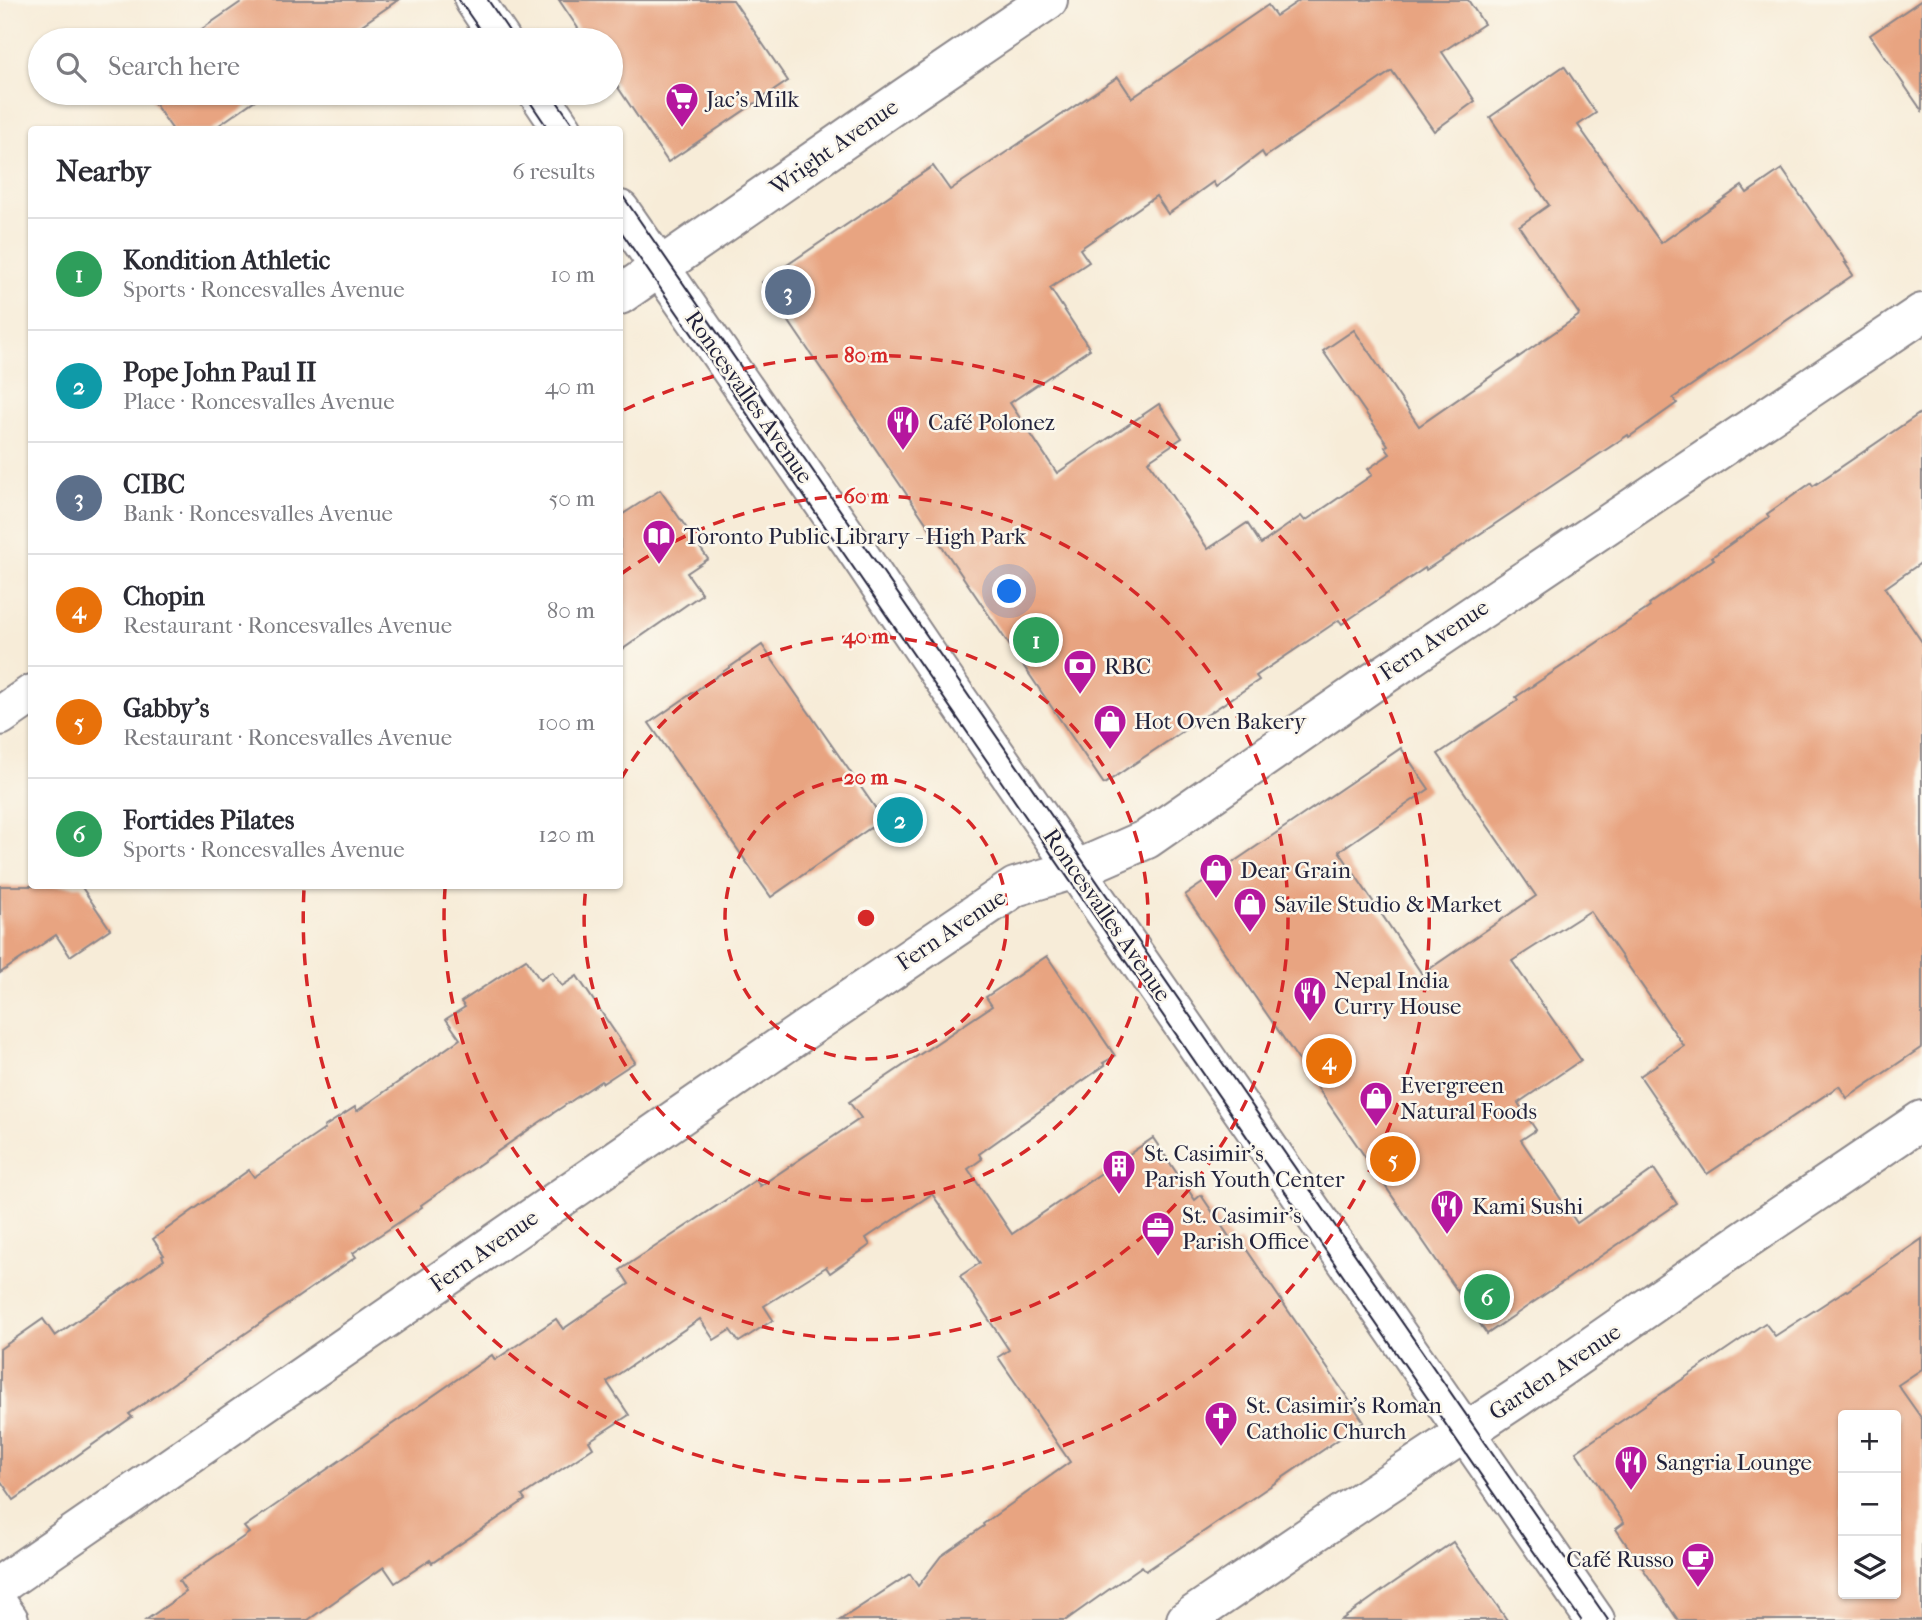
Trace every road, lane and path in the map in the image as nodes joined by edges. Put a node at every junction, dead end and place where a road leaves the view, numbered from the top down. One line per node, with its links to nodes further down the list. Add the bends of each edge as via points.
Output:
1 (474, 0): 3 (street)
2 (1048, 0): 7 (street, Wright Avenue)
3 (493, 28)
4 (546, 105): 5 (street)
5 (561, 126)
6 (623, 214): 7 (street, Roncesvalles Avenue)
7 (660, 268): 8 (street, Wright Avenue); 12 (street, Roncesvalles Avenue)
8 (623, 293)
9 (1922, 313): 12 (street, Fern Avenue, via 1147,838)
10 (28, 697): 11 (street)
11 (0, 716)
12 (1076, 869): 14 (street, Roncesvalles Avenue); 15 (street, Fern Avenue, via 1015,887)
13 (1922, 1120): 14 (street, Garden Avenue)
14 (1465, 1432): 18 (street, Garden Avenue); 19 (street, Roncesvalles Avenue)
15 (0, 1585)
16 (0, 1607): 17 (street)
17 (9, 1620)
18 (1185, 1620)
19 (1595, 1620)

